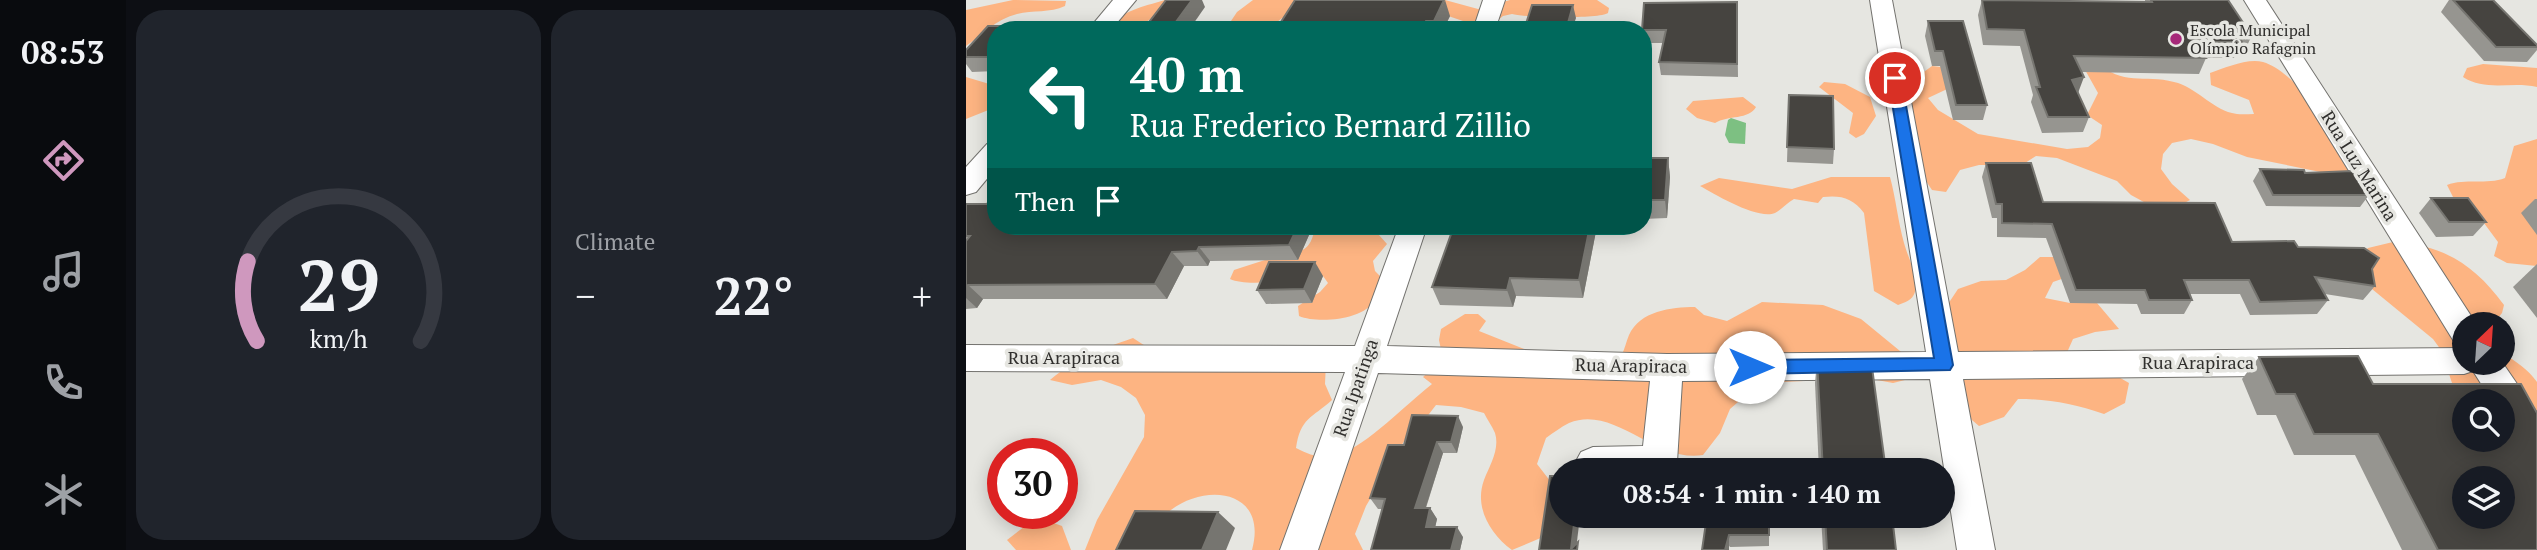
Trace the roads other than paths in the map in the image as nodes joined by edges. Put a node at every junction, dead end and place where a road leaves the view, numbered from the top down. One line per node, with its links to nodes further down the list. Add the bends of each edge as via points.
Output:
1 (1125, 0): 5 (street)
2 (1494, 0): 6 (street)
3 (1881, 0): 14 (street)
4 (2255, 0): 10 (street, Rua Luz Marina)
5 (1107, 21)
6 (1487, 21)
7 (987, 160): 8 (street)
8 (966, 185)
9 (1410, 235): 12 (street, Rua Ipatinga)
10 (2452, 312)
11 (966, 358): 12 (street, Rua Arapiraca)
12 (1366, 359): 15 (street, Rua Arapiraca); 19 (street, Rua Ipatinga)
13 (2452, 361): 14 (street, Rua Arapiraca)
14 (1944, 365): 15 (street, Rua Arapiraca); 20 (street)
15 (1667, 368): 18 (street)
16 (2492, 375): 17 (street)
17 (2537, 442)
18 (1659, 458)
19 (1299, 550)
20 (1976, 550)

